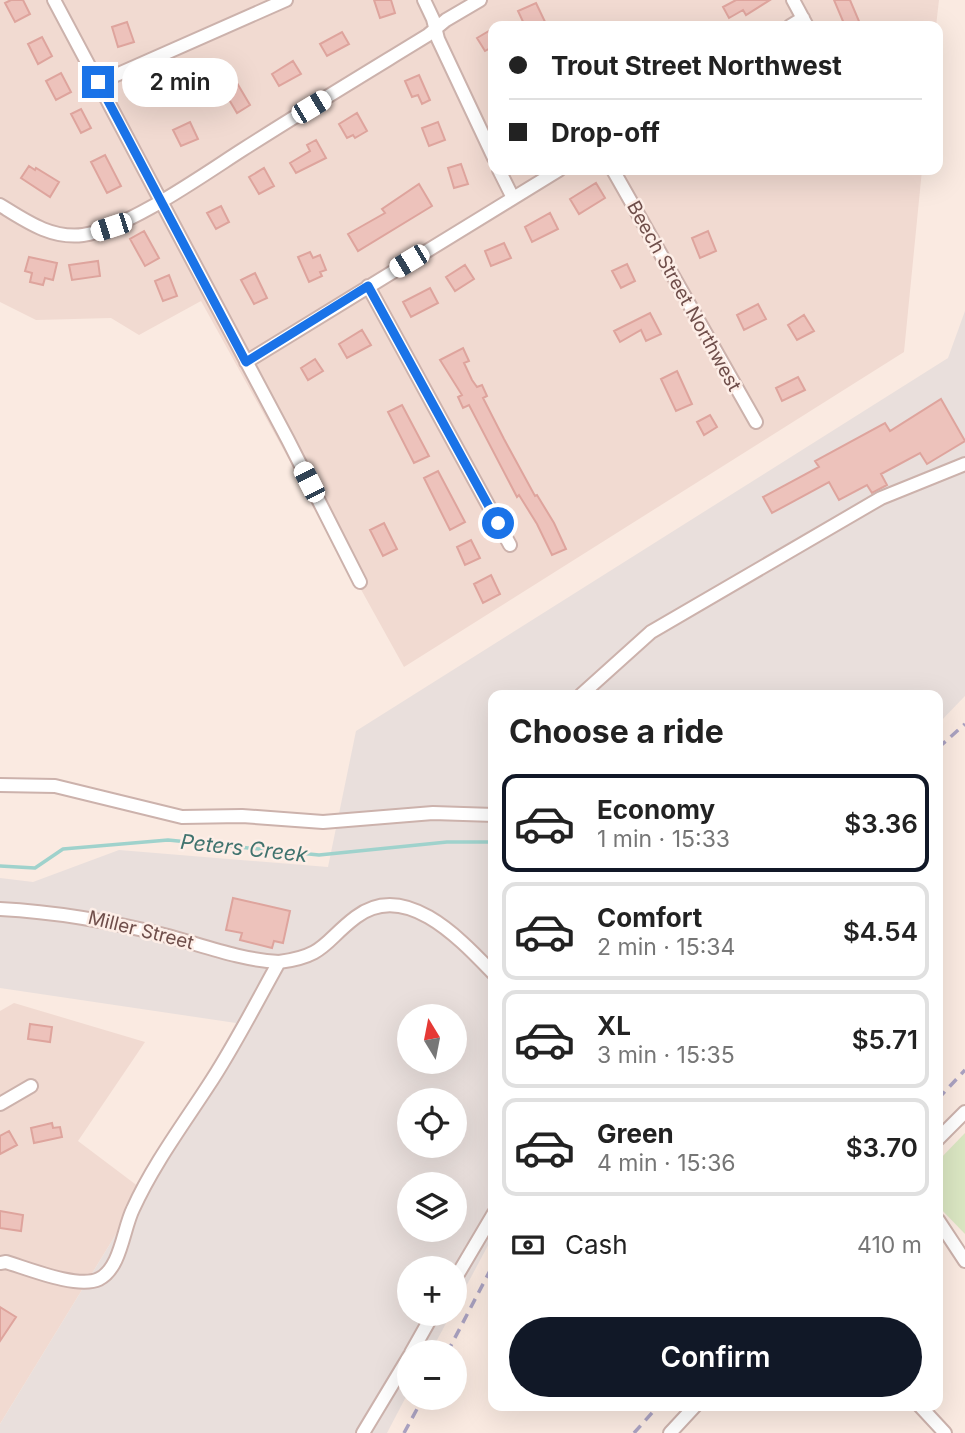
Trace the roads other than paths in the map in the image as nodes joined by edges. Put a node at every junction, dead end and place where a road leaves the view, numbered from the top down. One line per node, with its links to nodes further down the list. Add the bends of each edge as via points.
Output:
1 (54, 0): 8 (street)
2 (286, 0): 8 (street)
3 (424, 0): 7 (street)
4 (480, 0): 7 (street)
5 (793, 0): 6 (street)
6 (804, 21)
7 (436, 28): 9 (street); 14 (street)
8 (98, 82): 14 (street)
9 (488, 145)
10 (502, 175): 13 (street)
11 (551, 175): 13 (street)
12 (616, 175): 18 (street, Beech Street Northwest)
13 (513, 198): 16 (street)
14 (159, 200): 15 (street, via 111,227 73,236 38,228); 17 (street)
15 (0, 205)
16 (368, 286): 17 (street); 20 (street)
17 (246, 362): 21 (street)
18 (757, 422)
19 (965, 464): 22 (street, via 881,498 650,632)
20 (510, 545)
21 (359, 582)
22 (586, 690)
23 (0, 785): 24 (street, via 55,786 182,817 334,822 433,813)
24 (488, 815)
25 (0, 909): 26 (street, Miller Street, via 73,914)
26 (279, 962): 27 (street, via 325,947 359,914 401,906 441,925); 36 (street, via 133,1207 107,1274 80,1282)
27 (488, 968)
28 (31, 1086): 29 (street)
29 (0, 1104)
30 (965, 1112): 31 (street)
31 (943, 1134)
32 (488, 1223): 34 (street)
33 (943, 1228): 35 (street)
34 (467, 1259)
35 (965, 1261)
36 (0, 1263)
37 (397, 1376): 40 (street)
38 (690, 1411): 41 (street)
39 (925, 1411): 42 (street)
40 (363, 1433)
41 (670, 1433)
42 (945, 1433)

